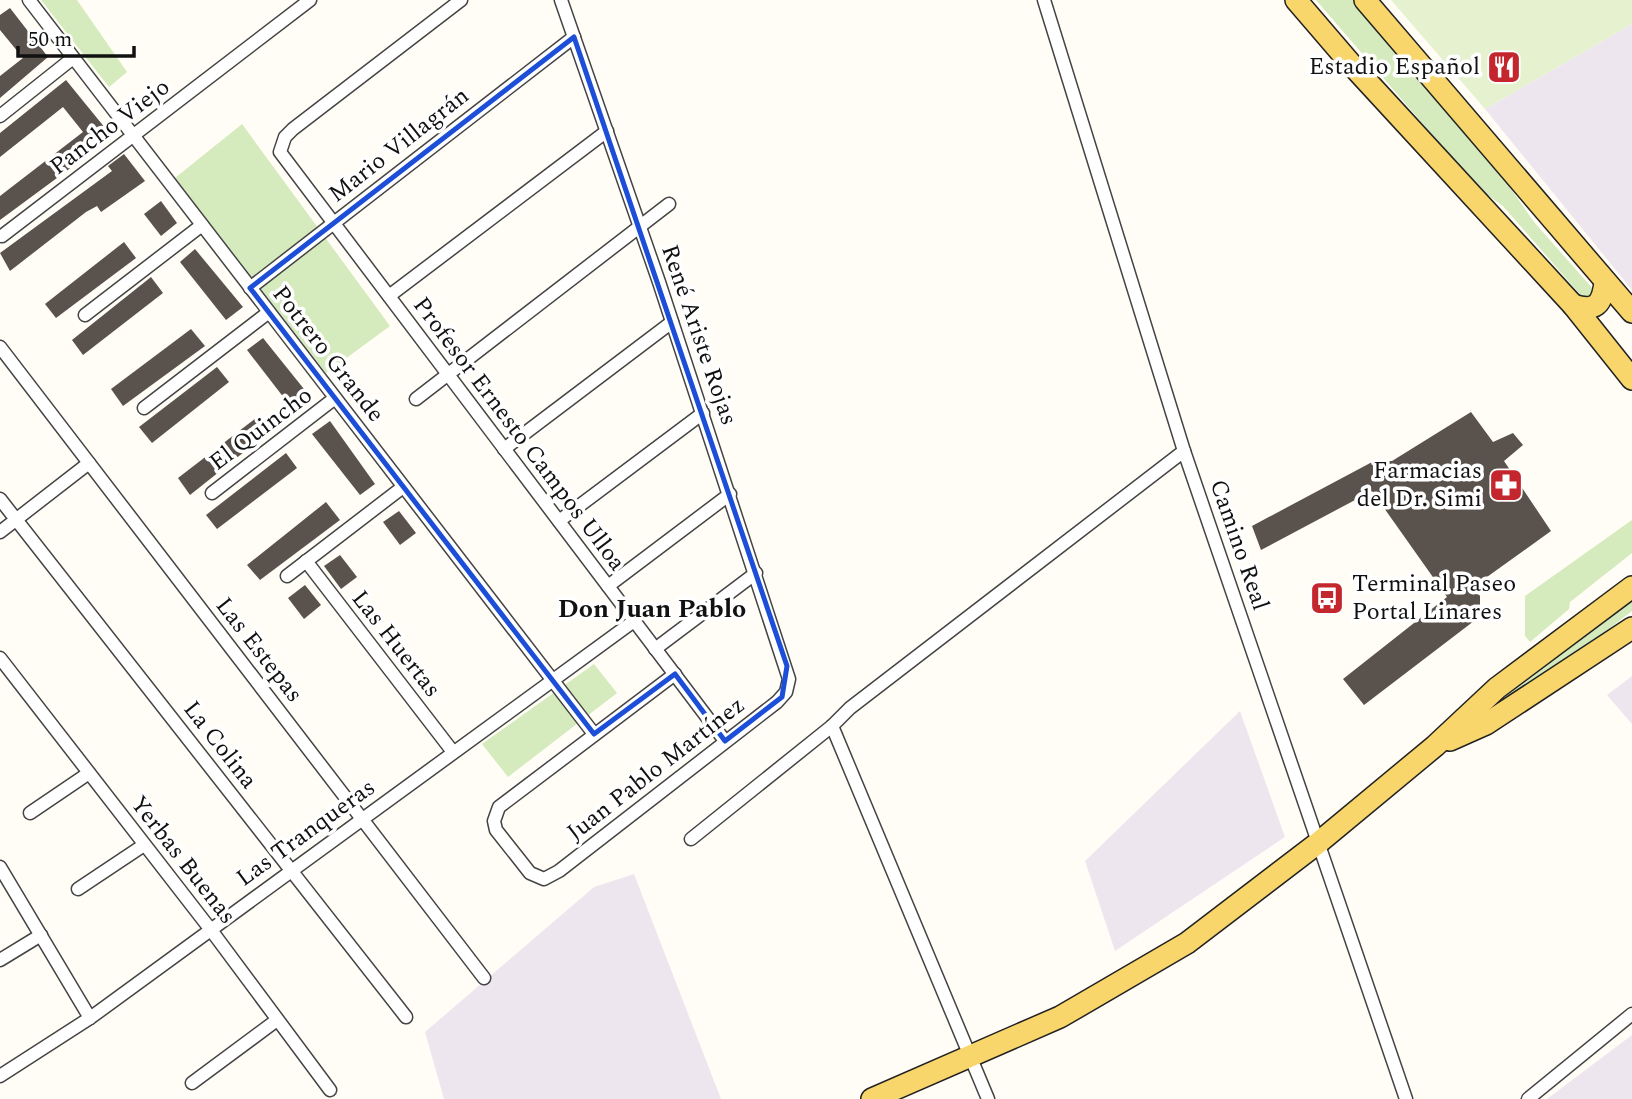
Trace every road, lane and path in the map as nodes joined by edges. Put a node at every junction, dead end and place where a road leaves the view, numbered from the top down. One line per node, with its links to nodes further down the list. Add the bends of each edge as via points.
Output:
1 (29, 0): 9 (street, Potrero Grande)
2 (310, 0): 12 (street, Pancho Viejo)
3 (461, 0): 14 (street, Profesor Ernesto Campos Ulloa, via 285,137 280,152)
4 (561, 0): 8 (street, René Ariste Rojas)
5 (1044, 0): 34 (street, Camino Real)
6 (1296, 0): 21 (main road)
7 (1365, 0): 18 (main road)
8 (574, 37): 11 (street, René Ariste Rojas); 14 (street, Mario Villagrán)
9 (74, 58): 10 (street); 12 (street, Potrero Grande)
10 (0, 116)
11 (607, 131): 16 (street, René Ariste Rojas); 20 (street)
12 (134, 136): 15 (street, Potrero Grande); 17 (street, Pancho Viejo)
13 (668, 204): 16 (street)
14 (333, 223): 19 (street, Mario Villagrán); 20 (street, Profesor Ernesto Campos Ulloa)
15 (202, 225): 19 (street, Potrero Grande); 24 (street)
16 (640, 226): 25 (street, René Ariste Rojas); 27 (street)
17 (2, 236)
18 (1605, 283): 21 (main road, via 1598,306 1587,310); 23 (main road)
19 (250, 288): 22 (street, Potrero Grande)
20 (389, 296): 27 (street, Profesor Ernesto Campos Ulloa)
21 (1573, 305): 28 (main road)
22 (269, 312): 29 (street, Potrero Grande); 31 (street)
23 (1632, 312)
24 (85, 315)
25 (673, 322): 32 (street, René Ariste Rojas); 33 (street)
26 (0, 347): 35 (street, Las Estepas)
27 (448, 374): 30 (street); 33 (street, Profesor Ernesto Campos Ulloa)
28 (1632, 379)
29 (335, 398): 36 (street, Potrero Grande); 37 (street, El Quincho)
30 (416, 399)
31 (144, 408)
32 (703, 413): 38 (street, René Ariste Rojas); 41 (street)
33 (505, 449): 41 (street, Profesor Ernesto Campos Ulloa)
34 (1184, 451): 55 (street); 64 (street, Camino Real)
35 (89, 463): 40 (street); 62 (street, Las Estepas)
36 (403, 487): 43 (street); 53 (street, Potrero Grande)
37 (212, 493)
38 (730, 494): 44 (street, René Ariste Rojas); 46 (street)
39 (0, 499): 40 (street, La Colina)
40 (16, 520): 42 (street); 67 (street, La Colina)
41 (559, 521): 46 (street, Profesor Ernesto Campos Ulloa)
42 (0, 532)
43 (306, 561): 45 (street); 59 (street, Las Huertas)
44 (756, 573): 50 (street); 54 (street, René Ariste Rojas, via 787,666)
45 (287, 576)
46 (608, 586): 48 (street, Profesor Ernesto Campos Ulloa)
47 (1632, 587): 58 (main road, via 1497,688)
48 (634, 621): 50 (street, Profesor Ernesto Campos Ulloa); 53 (street, Las Tranqueras)
49 (1632, 628): 58 (main road, via 1486,724)
50 (655, 649): 52 (street, Profesor Ernesto Campos Ulloa)
51 (0, 658): 60 (street, Yerbas Buenas)
52 (675, 674): 56 (street); 57 (street, Profesor Ernesto Campos Ulloa)
53 (553, 680): 56 (street, Potrero Grande); 59 (street, Las Tranqueras)
54 (788, 685): 57 (street, Juan Pablo Martínez, via 777,702)
55 (832, 726): 63 (street); 77 (street)
56 (594, 734): 57 (street, Juan Pablo Martínez, via 504,801 495,813 496,830 530,873 544,879)
57 (725, 741)
58 (1435, 746): 64 (main road)
59 (453, 752): 62 (street, Las Tranqueras)
60 (89, 773): 61 (street); 65 (street, Yerbas Buenas)
61 (30, 813)
62 (362, 818): 67 (street, Las Tranqueras); 72 (street, Las Estepas)
63 (691, 839)
64 (1318, 843): 77 (main road, via 1147,970 1060,1017); 83 (street, Camino Real)
65 (144, 845): 68 (street); 69 (street, Yerbas Buenas)
66 (0, 867): 70 (street)
67 (290, 869): 69 (street, Las Tranqueras); 74 (street, La Colina)
68 (78, 889)
69 (211, 929): 75 (street, Las Tranqueras); 76 (street, Yerbas Buenas)
70 (41, 935): 71 (street); 75 (street)
71 (0, 960)
72 (484, 978)
73 (1632, 1014): 84 (street)
74 (406, 1017)
75 (90, 1018): 78 (street, Las Tranqueras)
76 (277, 1020): 79 (street); 80 (street, Yerbas Buenas)
77 (970, 1057): 81 (main road); 82 (street)
78 (0, 1076)
79 (192, 1083)
80 (330, 1090)
81 (872, 1099)
82 (988, 1099)
83 (1406, 1099)
84 (1528, 1099)

